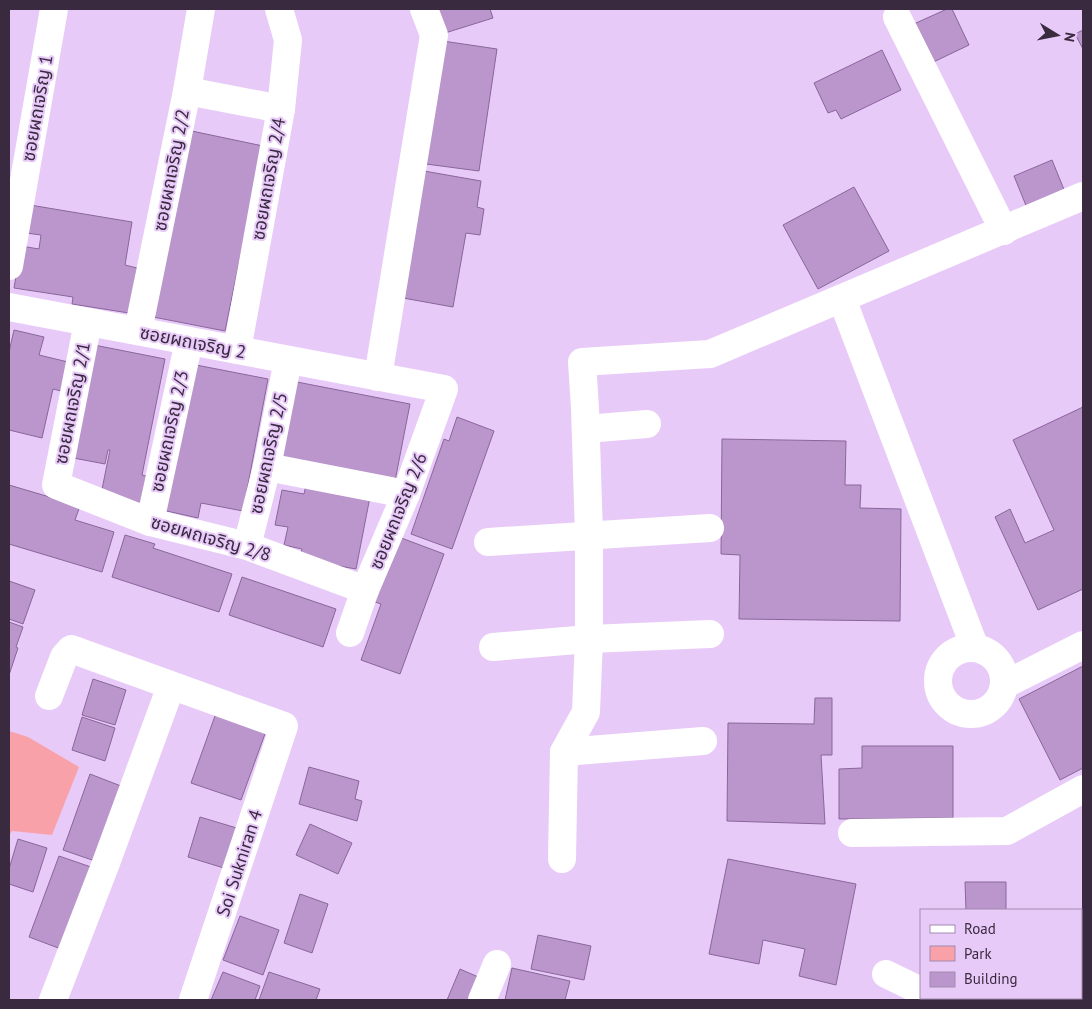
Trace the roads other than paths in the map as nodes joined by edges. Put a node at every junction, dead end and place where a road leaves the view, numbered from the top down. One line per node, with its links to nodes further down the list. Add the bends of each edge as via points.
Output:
1 (54, 9): 10 (street, ซอยผถเจริญ 1)
2 (201, 9): 6 (street, ซอยผถเจริญ 2/2)
3 (279, 9): 7 (street, ซอยผถเจริญ 2/4, via 288,40)
4 (424, 9): 18 (street, via 434,35)
5 (897, 17): 9 (street)
6 (187, 91): 7 (street); 14 (street, ซอยผถเจริญ 2/2)
7 (281, 109): 16 (street, ซอยผถเจริญ 2/4)
8 (1083, 196): 9 (street)
9 (1004, 230): 11 (street)
10 (9, 266)
11 (842, 299): 21 (street, via 710,354 582,362); 36 (street)
12 (9, 307): 13 (street, ซอยผถเจริญ 2)
13 (88, 322): 14 (street, ซอยผถเจริญ 2); 23 (street, ซอยผถเจริญ 2/1)
14 (138, 331): 15 (street, ซอยผถเจริญ 2)
15 (189, 341): 16 (street, ซอยผถเจริญ 2); 25 (street, ซอยผถเจริญ 2/3)
16 (237, 350): 17 (street, ซอยผถเจริญ 2)
17 (288, 360): 18 (street, ซอยผถเจริญ 2); 22 (street, ซอยผถเจริญ 2/5)
18 (378, 377): 19 (street, ซอยผถเจริญ 2)
19 (444, 389): 24 (street, ซอยผถเจริญ 2/6)
20 (647, 424): 21 (street)
21 (586, 429): 27 (street)
22 (267, 467): 24 (street); 29 (street, ซอยผถเจริญ 2/5)
23 (56, 485): 25 (street, ซอยผถเจริญ 2/8)
24 (406, 494): 30 (street, ซอยผถเจริญ 2/6)
25 (150, 522): 29 (street, ซอยผถเจริญ 2/8)
26 (710, 528): 27 (street)
27 (590, 535): 28 (street); 33 (street)
28 (488, 542)
29 (247, 546): 30 (street, ซอยผถเจริญ 2/8)
30 (365, 590): 31 (street, ซอยผถเจริญ 2/6)
31 (350, 633)
32 (710, 634): 33 (street)
33 (589, 639): 35 (street); 41 (street, via 586,712)
34 (1083, 645): 37 (street)
35 (493, 647)
36 (975, 648): 37 (street, via 985,651 1000,665); 37 (street, via 955,652 941,668 939,688 949,705 962,712 978,714 995,703)
37 (1004, 685)
38 (171, 686): 39 (street, via 71,650 64,657); 48 (street); 49 (street, Soi Sukniran 4, via 284,726)
39 (49, 696)
40 (703, 741): 41 (street)
41 (564, 752): 44 (street)
42 (1083, 789): 43 (street, via 1007,831)
43 (852, 834)
44 (562, 859)
45 (496, 964): 50 (street)
46 (886, 974): 47 (street)
47 (920, 991)
48 (53, 1000)
49 (193, 1000)
50 (482, 1000)

